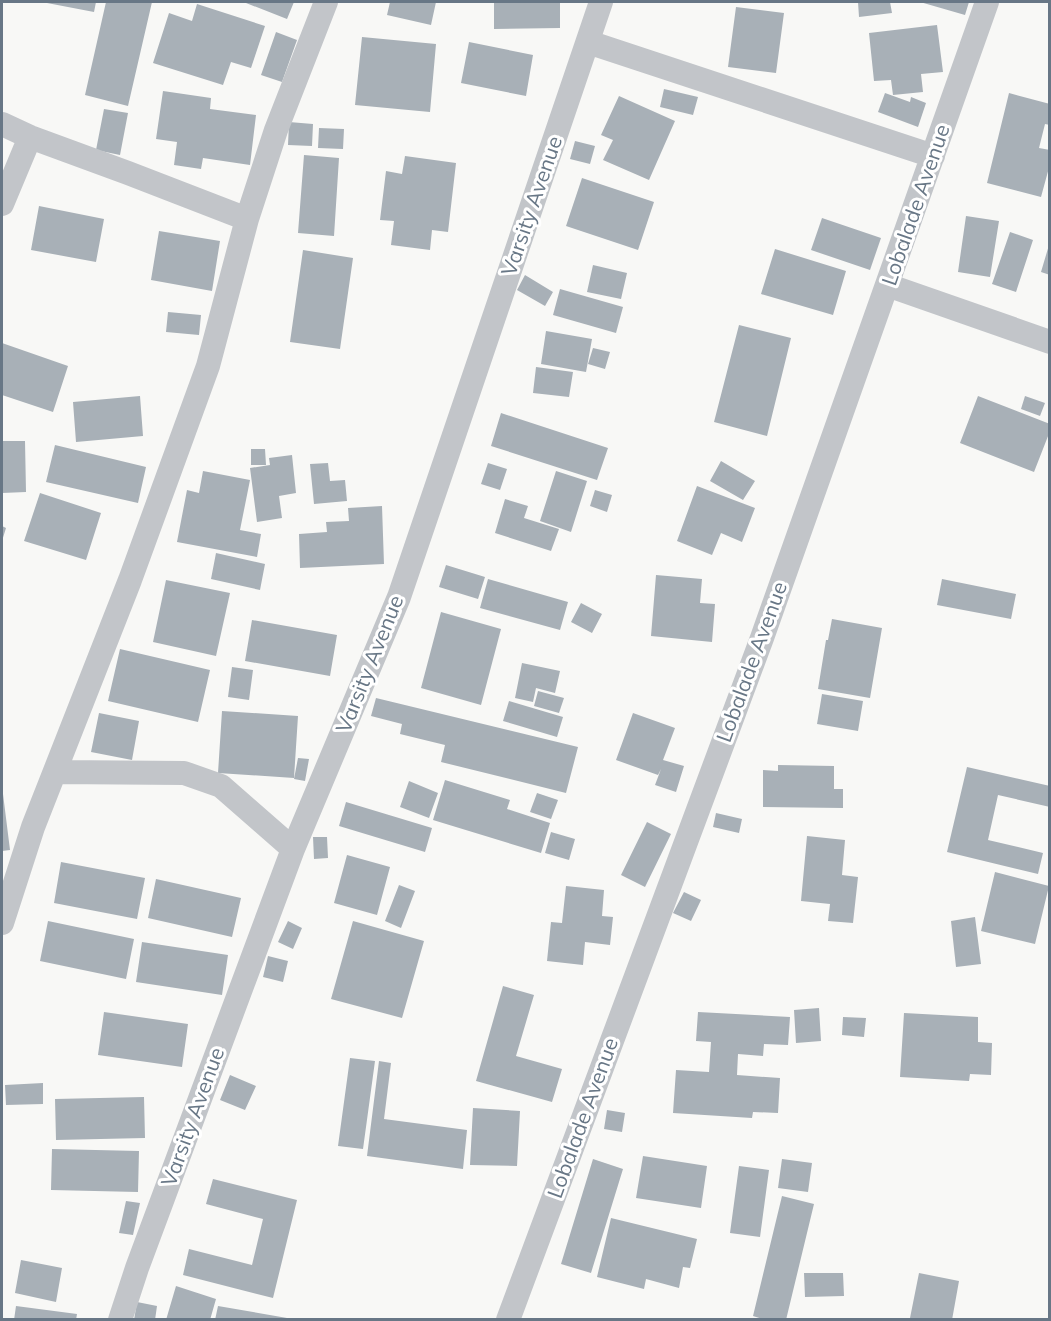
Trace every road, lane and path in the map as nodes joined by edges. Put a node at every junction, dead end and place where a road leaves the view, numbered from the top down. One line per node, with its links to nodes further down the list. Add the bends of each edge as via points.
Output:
1 (326, 2): 9 (street, via 276,130)
2 (601, 2): 4 (street, Varsity Avenue)
3 (987, 2): 7 (street, Lobalade Avenue)
4 (588, 42): 7 (street); 13 (street, Varsity Avenue, via 399,597)
5 (2, 124): 6 (street)
6 (30, 137): 8 (street); 9 (street)
7 (933, 156): 10 (street, Lobalade Avenue)
8 (2, 204)
9 (247, 219): 12 (street, via 208,366)
10 (887, 285): 11 (street); 16 (street, Lobalade Avenue, via 762,638)
11 (1050, 342)
12 (56, 772): 13 (street, via 184,773 221,786); 14 (street, via 33,827)
13 (293, 849): 15 (street, Varsity Avenue)
14 (2, 923)
15 (120, 1320)
16 (508, 1320)

